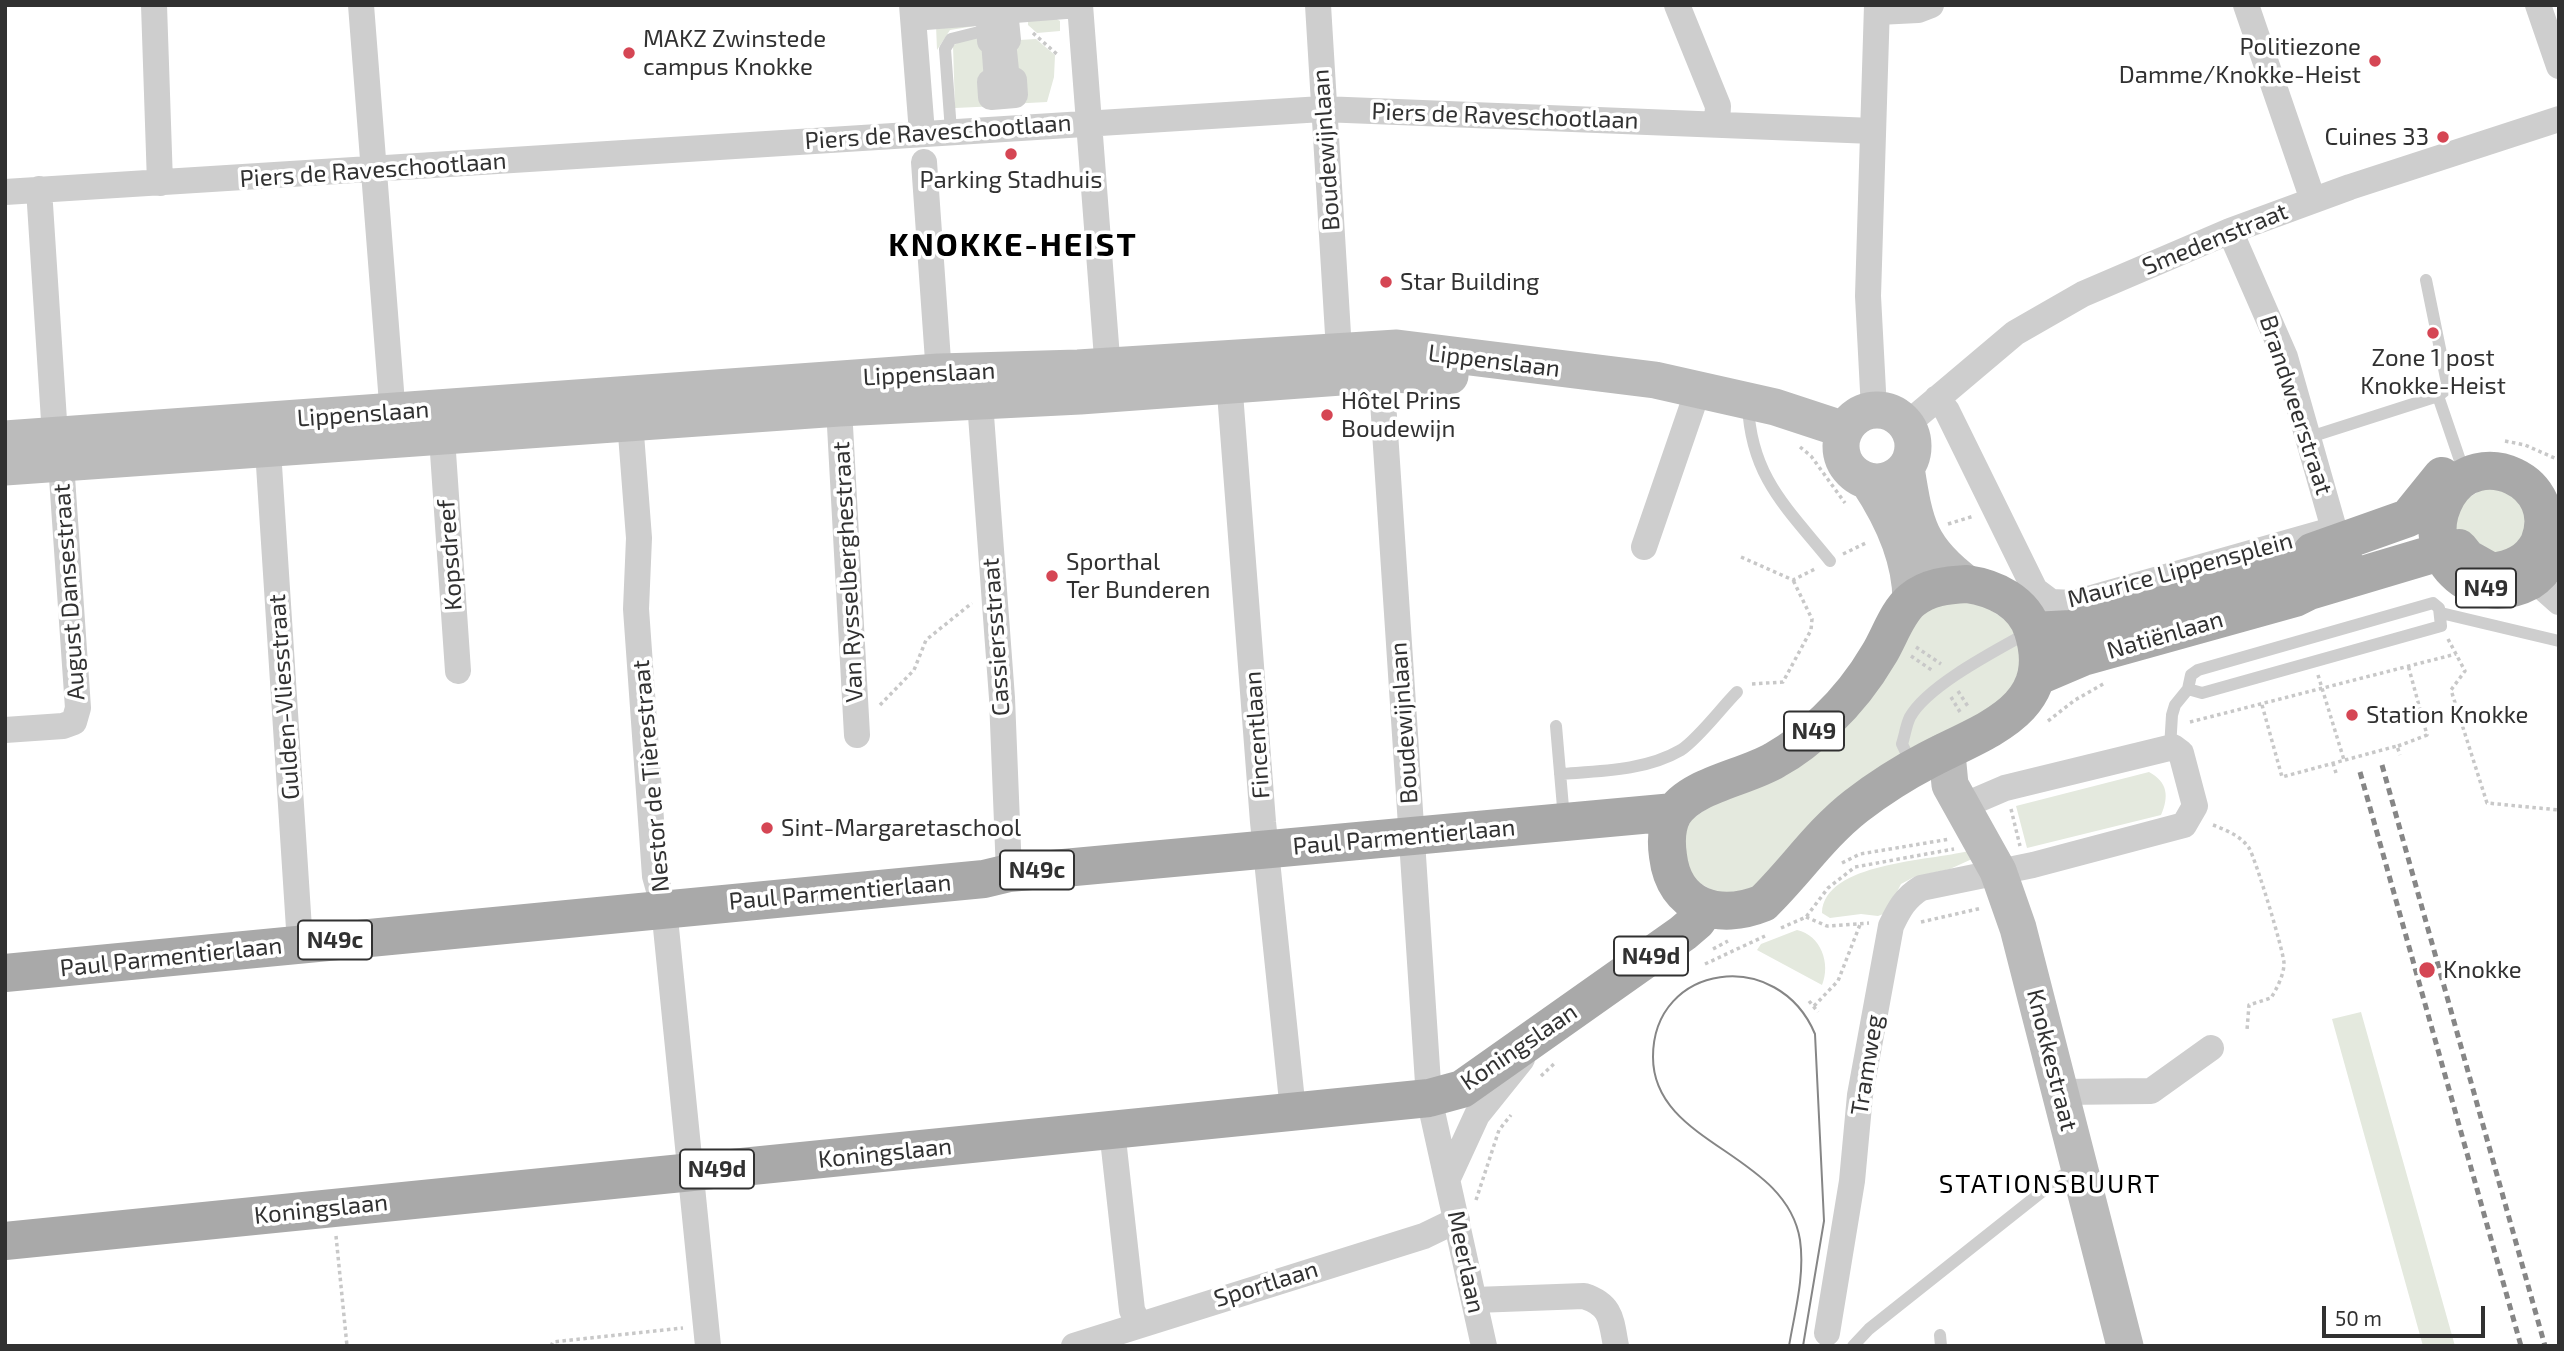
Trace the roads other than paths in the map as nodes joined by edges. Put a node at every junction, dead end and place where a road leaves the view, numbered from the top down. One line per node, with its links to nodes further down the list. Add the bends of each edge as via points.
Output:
1 (154, 5): 23 (street)
2 (361, 5): 22 (street)
3 (1079, 5): 10 (street); 16 (street)
4 (1318, 5): 14 (street, Boudewijnlaan)
5 (1676, 5): 17 (street, via 1718,106)
6 (1931, 5): 9 (street, via 1918,10)
7 (2246, 5): 26 (street)
8 (2538, 5): 12 (street)
9 (1878, 9): 19 (street)
10 (913, 12): 20 (street)
11 (1002, 32): 13 (street, via 1002,81 1008,86); 18 (lane, via 951,39 945,49)
12 (2559, 66)
13 (1003, 96)
14 (1322, 109): 16 (street, Piers de Raveschootlaan); 17 (street, Piers de Raveschootlaan); 30 (street, Boudewijnlaan)
15 (2559, 119): 26 (street, Smedenstraat)
16 (1090, 122): 18 (street, Piers de Raveschootlaan); 32 (street)
17 (1717, 123): 19 (street, Piers de Raveschootlaan)
18 (951, 131): 20 (street, Piers de Raveschootlaan)
19 (1872, 131): 42 (street)
20 (922, 133): 22 (street, Piers de Raveschootlaan)
21 (924, 162): 33 (street)
22 (372, 171): 23 (street, Piers de Raveschootlaan); 41 (street)
23 (160, 183): 24 (street, Piers de Raveschootlaan)
24 (39, 189): 25 (street, Piers de Raveschootlaan); 46 (street, August Dansestraat)
25 (5, 192)
26 (2314, 200): 27 (street, Smedenstraat)
27 (2230, 231): 35 (street, Smedenstraat, via 2046,313); 43 (street, Brandweerstraat, via 2285,357)
28 (2426, 280): 34 (lane, via 2448,388)
29 (1381, 361): 30 (main road, Lippenslaan); 36 (main road, Lippenslaan, via 1655,380); 75 (street, Boudewijnlaan)
30 (1340, 364): 31 (main road, Lippenslaan)
31 (1229, 372): 32 (main road, Lippenslaan); 76 (street, Fincentlaan)
32 (1109, 380): 33 (main road, Lippenslaan); 37 (main road, Lippenslaan)
33 (940, 388): 37 (main road, Lippenslaan); 38 (main road, Lippenslaan); 41 (main road, Lippenslaan)
34 (2438, 396): 43 (lane); 50 (lane)
35 (1937, 398): 42 (street, Smedenstraat); 52 (street, Maurice Lippensplein, via 2035,590 2051,603 2074,603)
36 (1696, 399): 39 (main road, Lippenslaan); 55 (street)
37 (980, 402): 78 (street, Cassiersstraat, via 1002,698)
38 (839, 408): 40 (main road, Lippenslaan); 68 (street, Van Rysselberghestraat)
39 (1748, 410): 42 (main road, Lippenslaan); 56 (lane, via 1767,483)
40 (631, 421): 44 (main road, Lippenslaan); 79 (street, Nestor de Tièrestraat, via 639,538 636,608 655,876)
41 (394, 427): 44 (main road, Lippenslaan); 46 (main road, Lippenslaan); 47 (main road, Lippenslaan)
42 (1867, 429): 49 (main road, via 1913,448); 51 (main road, via 1851,471)
43 (2310, 437): 52 (street, Brandweerstraat)
44 (442, 438): 63 (street, Kopsdreef)
45 (5, 439): 46 (main road, Lippenslaan)
46 (58, 449): 47 (main road, Lippenslaan); 48 (main road, Lippenslaan); 69 (street, August Dansestraat, via 78,708 74,722 63,726)
47 (268, 450): 81 (street, Gulden-Vliesstraat)
48 (5, 467)
49 (1906, 468): 51 (main road, via 1895,478); 57 (main road, via 1912,510 1928,548)
50 (2463, 469): 53 (main road, N49, via 2475,455 2520,459); 54 (main road, N49, via 2447,469)
51 (1868, 481): 59 (main road, via 1900,540)
52 (2336, 536): 54 (main road, Natiënlaan / N49); 58 (main road, Natiënlaan / N49, via 2313,551)
53 (2551, 537): 54 (main road, Natiënlaan / N49, via 2520,565 2492,572 2459,548)
54 (2435, 542): 58 (main road, Natiënlaan / N49, via 2418,535 2304,569); 58 (main road, Natiënlaan / N49, via 2435,568 2335,597)
55 (1644, 547)
56 (1830, 561)
57 (1967, 583): 59 (main road, via 1930,590); 61 (main road, via 1990,588 2011,600)
58 (2292, 584): 61 (main road, Natiënlaan / N49, via 2071,629); 64 (main road, Natiënlaan / N49)
59 (1911, 601): 73 (main road, N49, via 1867,672 1826,721 1775,760 1692,794)
60 (2441, 619): 62 (lane); 65 (lane, via 2202,693); 65 (lane, via 2434,603 2209,666 2191,675)
61 (2033, 631): 64 (main road); 72 (lane, via 1972,664 1910,717 1902,744)
62 (2559, 641)
63 (458, 671)
64 (2036, 677): 72 (main road, via 2026,700)
65 (2188, 689): 70 (lane, via 2175,705)
66 (1737, 692): 71 (lane, via 1682,749 1652,762)
67 (1556, 726): 71 (lane)
68 (857, 727)
69 (5, 730)
70 (2170, 748): 72 (street); 77 (street, via 2181,753 2195,806 2184,825)
71 (1560, 774): 74 (lane)
72 (1952, 798): 77 (main road, Knokkestraat); 80 (main road, via 1853,808 1763,903 1744,911)
73 (1674, 812): 74 (main road, Paul Parmentierlaan / N49c); 80 (main road, via 1666,846 1672,877 1689,899)
74 (1564, 823): 75 (main road, Paul Parmentierlaan / N49c)
75 (1411, 838): 76 (main road, Paul Parmentierlaan / N49c); 86 (street, Boudewijnlaan)
76 (1265, 849): 78 (main road, Paul Parmentierlaan / N49c); 87 (street, Fincentlaan)
77 (2010, 863): 85 (main road, Knokkestraat, via 2024,949); 96 (street, Tramweg, via 1921,888 1908,895 1891,926 1860,1094)
78 (1009, 873): 79 (main road, Paul Parmentierlaan / N49c)
79 (664, 908): 81 (main road, Paul Parmentierlaan / N49c); 90 (street, Nestor de Tièrestraat)
80 (1705, 909): 83 (main road, Koningslaan / N49d, via 1697,921)
81 (300, 944): 82 (main road, Paul Parmentierlaan / N49c)
82 (5, 974)
83 (1555, 1044): 86 (main road, Koningslaan / N49d, via 1462,1089); 91 (street, Meerlaan, via 1476,1115)
84 (2211, 1048): 85 (street, via 2151,1091)
85 (2060, 1091): 89 (main road, Knokkestraat)
86 (1429, 1098): 87 (main road, Koningslaan / N49d); 91 (street, Meerlaan)
87 (1293, 1111): 88 (main road, Koningslaan / N49d)
88 (1112, 1130): 90 (main road, Koningslaan / N49d); 95 (street, via 1132,1310)
89 (2080, 1171): 101 (lane, via 2063,1175 1869,1328); 102 (main road, Knokkestraat)
90 (689, 1172): 93 (main road, Koningslaan / N49d); 97 (street, Nestor de Tièrestraat)
91 (1448, 1178): 92 (street, Meerlaan)
92 (1457, 1220): 94 (street, Meerlaan); 95 (street, Sportlaan, via 1424,1236)
93 (5, 1241)
94 (1475, 1300): 99 (street, Meerlaan); 100 (street, via 1584,1296 1600,1301 1610,1314)
95 (1138, 1323): 98 (street, Sportlaan)
96 (1829, 1339)
97 (708, 1346)
98 (1074, 1346)
99 (1484, 1346)
100 (1616, 1346)
101 (1853, 1346)
102 (2125, 1346)

